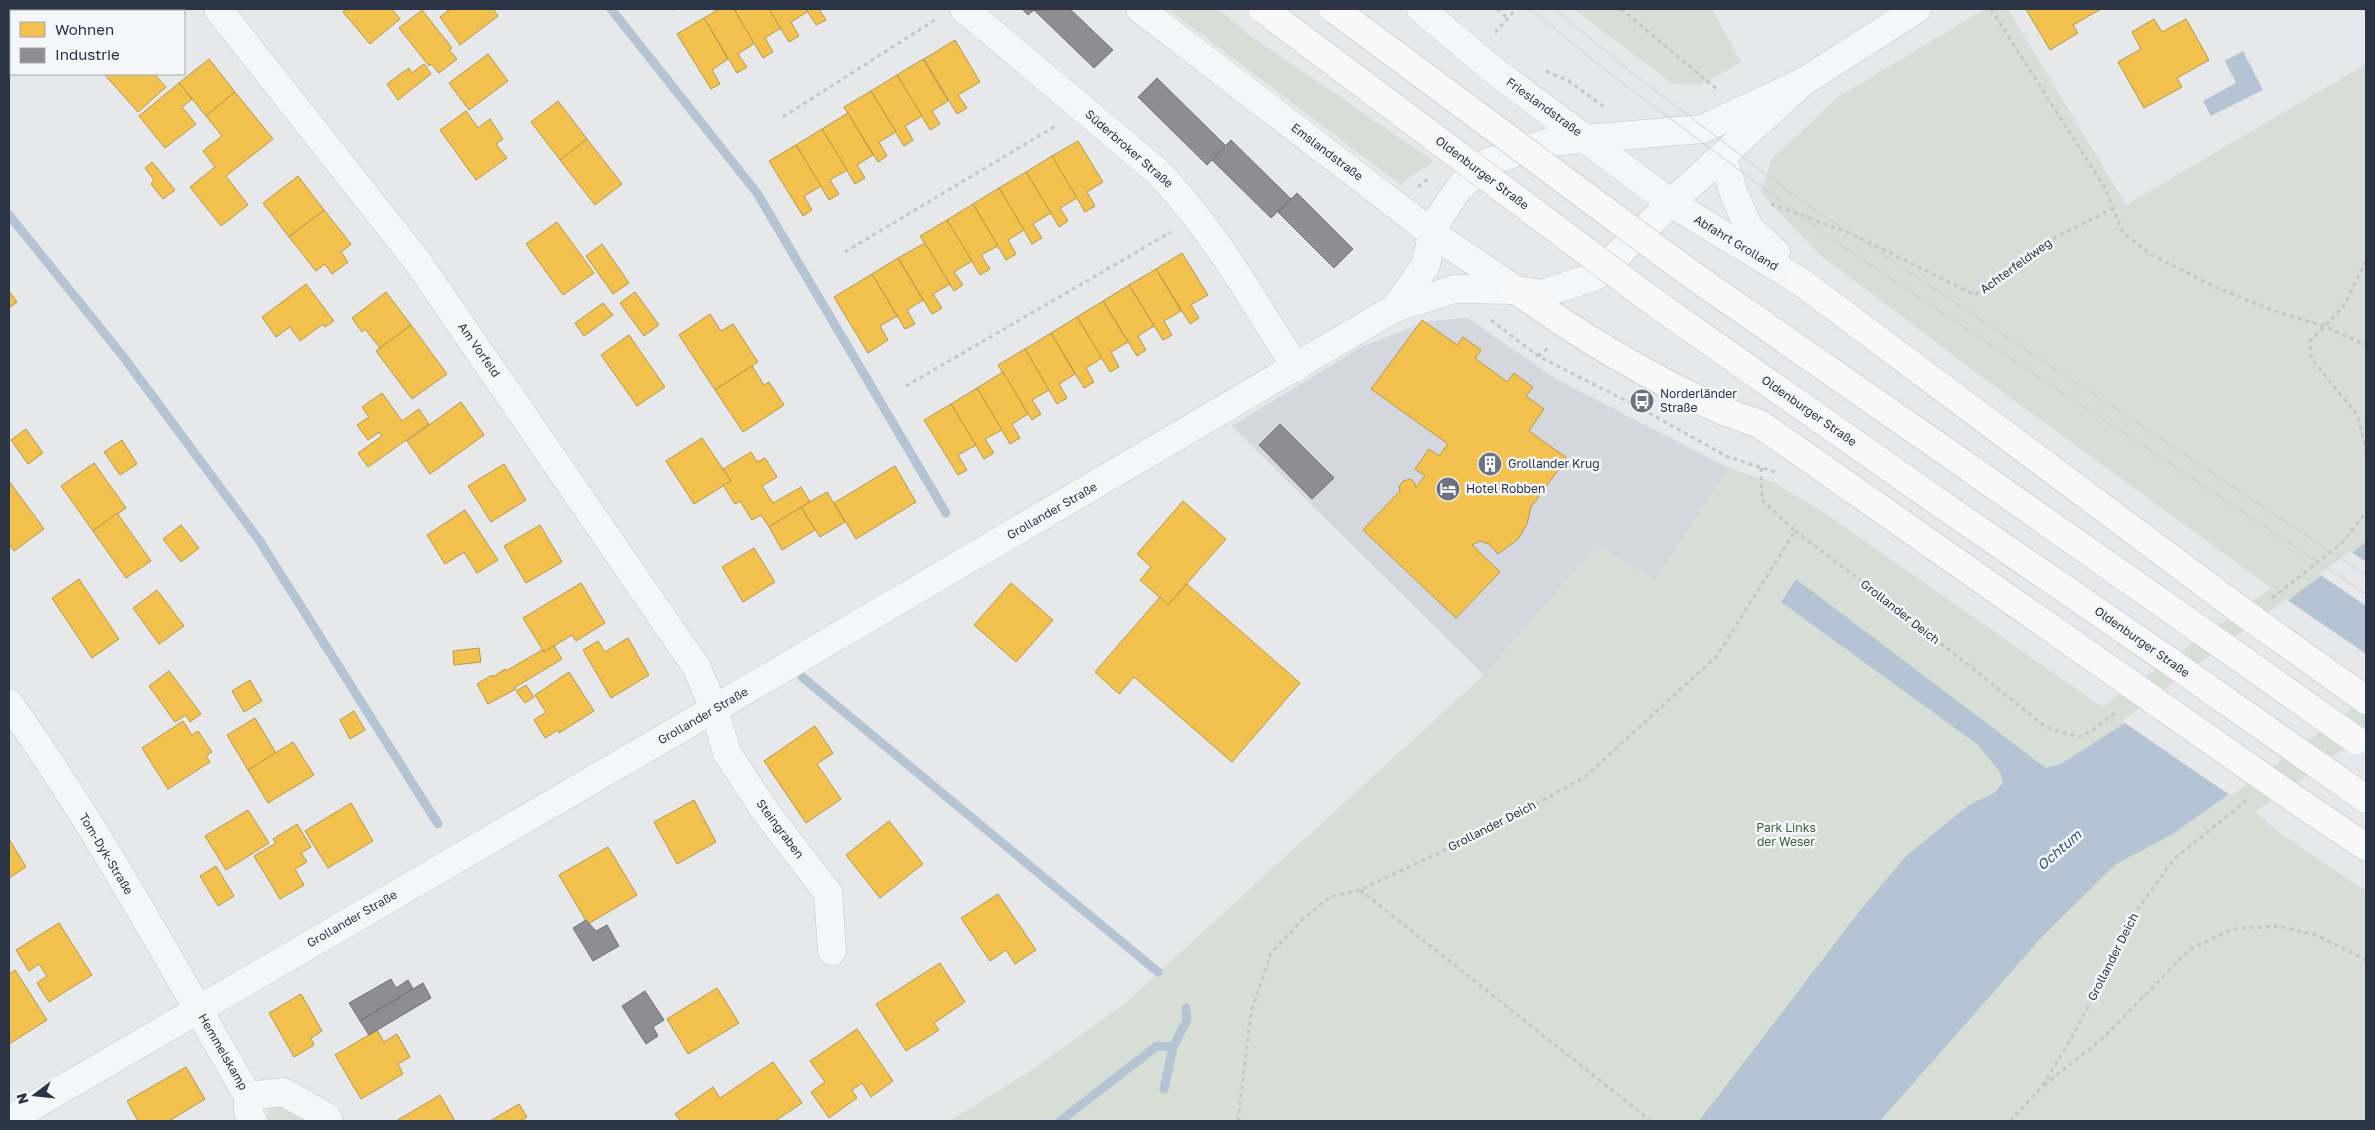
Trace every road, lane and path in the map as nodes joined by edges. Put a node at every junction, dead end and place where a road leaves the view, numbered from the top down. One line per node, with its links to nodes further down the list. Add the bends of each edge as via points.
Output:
1 (218, 9): 43 (street, Am Vorfeld, via 417,261 697,668)
2 (1140, 9): 26 (street, Emslandstraße)
3 (1263, 9): 46 (highway, Oldenburger Straße, bridge, via 1655,302)
4 (1334, 9): 45 (highway, bridge, via 1688,272)
5 (1421, 9): 20 (street, Frieslandstraße, via 1492,69)
6 (1497, 9): 12 (path)
7 (1516, 9): 12 (path)
8 (1621, 9): 17 (path)
9 (1917, 9): 15 (street)
10 (1991, 9): 24 (path, via 2105,188)
11 (955, 11): 16 (street, Süderbroker Straße); 18 (path)
12 (1508, 18): 13 (path)
13 (1489, 39)
14 (1550, 73): 19 (path, via 1569,81)
15 (1803, 82): 17 (street); 21 (street)
16 (1084, 109): 25 (street, Süderbroker Straße, via 1158,171); 27 (path)
17 (1742, 110): 19 (street, via 1702,129)
18 (783, 117)
19 (1639, 134): 20 (street)
20 (1587, 138): 23 (street, Frieslandstraße); 26 (street, Grollander Straße, via 1549,142 1488,162 1459,188)
21 (1722, 156): 23 (street); 29 (street, via 1749,228)
22 (1766, 202): 24 (path, Achterfeldweg, via 1852,234 1975,295 2046,242)
23 (1670, 203): 29 (street, Abfahrt Grolland); 31 (street, Grollander Straße, via 1596,276 1542,294)
24 (2112, 209): 33 (path, via 2123,233 2152,255 2213,286 2274,311)
25 (1197, 216): 35 (street, Süderbroker Straße); 36 (path)
26 (1432, 233): 31 (street, Emslandstraße); 32 (street, Grollander Straße, via 1426,265)
27 (845, 252)
28 (2366, 261): 33 (path, via 2343,307)
29 (1802, 282): 41 (highway, bridge, via 2240,610)
30 (1455, 289): 31 (street, Grollander Straße); 32 (street, Grollander Straße); 38 (path, via 1538,356 1728,457)
31 (1516, 290): 48 (highway, bridge, via 1570,329 1655,376 1711,406 1760,424)
32 (1395, 308): 35 (street, Grollander Straße)
33 (2324, 326): 34 (path); 37 (path, via 2310,340 2311,358 2358,416)
34 (2366, 345)
35 (1296, 368): 43 (street, Grollander Straße)
36 (906, 386)
37 (2366, 450)
38 (1761, 468): 39 (path); 40 (path, Grollander Deich, via 1762,500)
39 (1776, 472)
40 (1795, 531): 44 (path, Grollander Deich, via 2046,727 2079,737); 49 (path, Grollander Deich, via 1717,656 1586,776 1504,822)
41 (2366, 700)
42 (9, 703): 52 (street, Tom-Dyk-Straße, via 50,761)
43 (714, 709): 50 (street, Steingraben, via 727,753 765,812 828,893); 52 (street, Grollander Straße)
44 (2106, 719)
45 (2361, 743)
46 (2366, 799)
47 (2235, 809): 53 (path, Grollander Deich, via 2174,859 2137,910)
48 (2366, 847)
49 (1360, 890): 57 (path, Grollander Deich, via 1330,897 1302,919 1271,953 1251,1012); 58 (path)
50 (832, 951)
51 (2366, 960): 53 (path, via 2316,935 2276,926 2232,928 2189,950 2102,1039)
52 (197, 1008): 54 (street, Hemmelskamp); 55 (street, Grollander Straße)
53 (2042, 1087): 59 (path, Grollander Deich)
54 (251, 1109): 56 (street, Hemmelskamp, via 283,1092 326,1116)
55 (9, 1120)
56 (329, 1121)
57 (1238, 1121)
58 (1651, 1121)
59 (2010, 1121)

